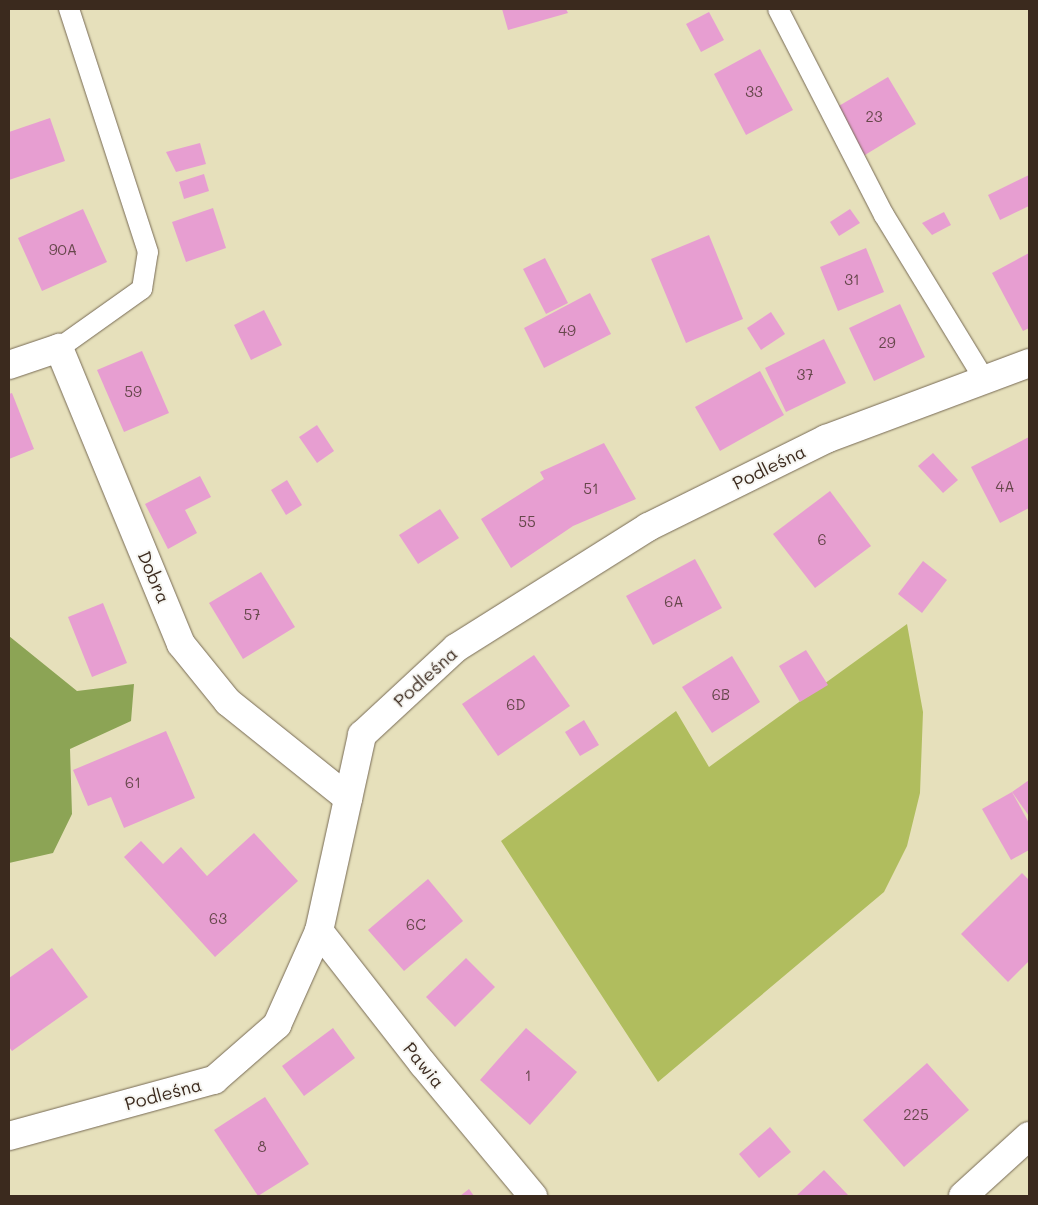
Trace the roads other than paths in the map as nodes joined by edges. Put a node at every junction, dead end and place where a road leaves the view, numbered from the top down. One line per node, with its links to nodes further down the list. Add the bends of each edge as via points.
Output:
1 (69, 9): 3 (lane, via 148,252 142,289)
2 (778, 9): 6 (lane, via 884,215)
3 (59, 348): 5 (street); 7 (street, Dobra, via 181,644 228,702)
4 (1029, 363): 6 (street, Podleśna)
5 (9, 365)
6 (984, 379): 7 (street, Podleśna, via 826,439 648,527 456,648 362,735)
7 (348, 798): 8 (street, Podleśna)
8 (319, 931): 9 (street, Podleśna, via 277,1025 214,1080); 11 (street, Pawia, via 422,1064)
9 (9, 1136)
10 (1029, 1136): 12 (street)
11 (532, 1196)
12 (963, 1196)

